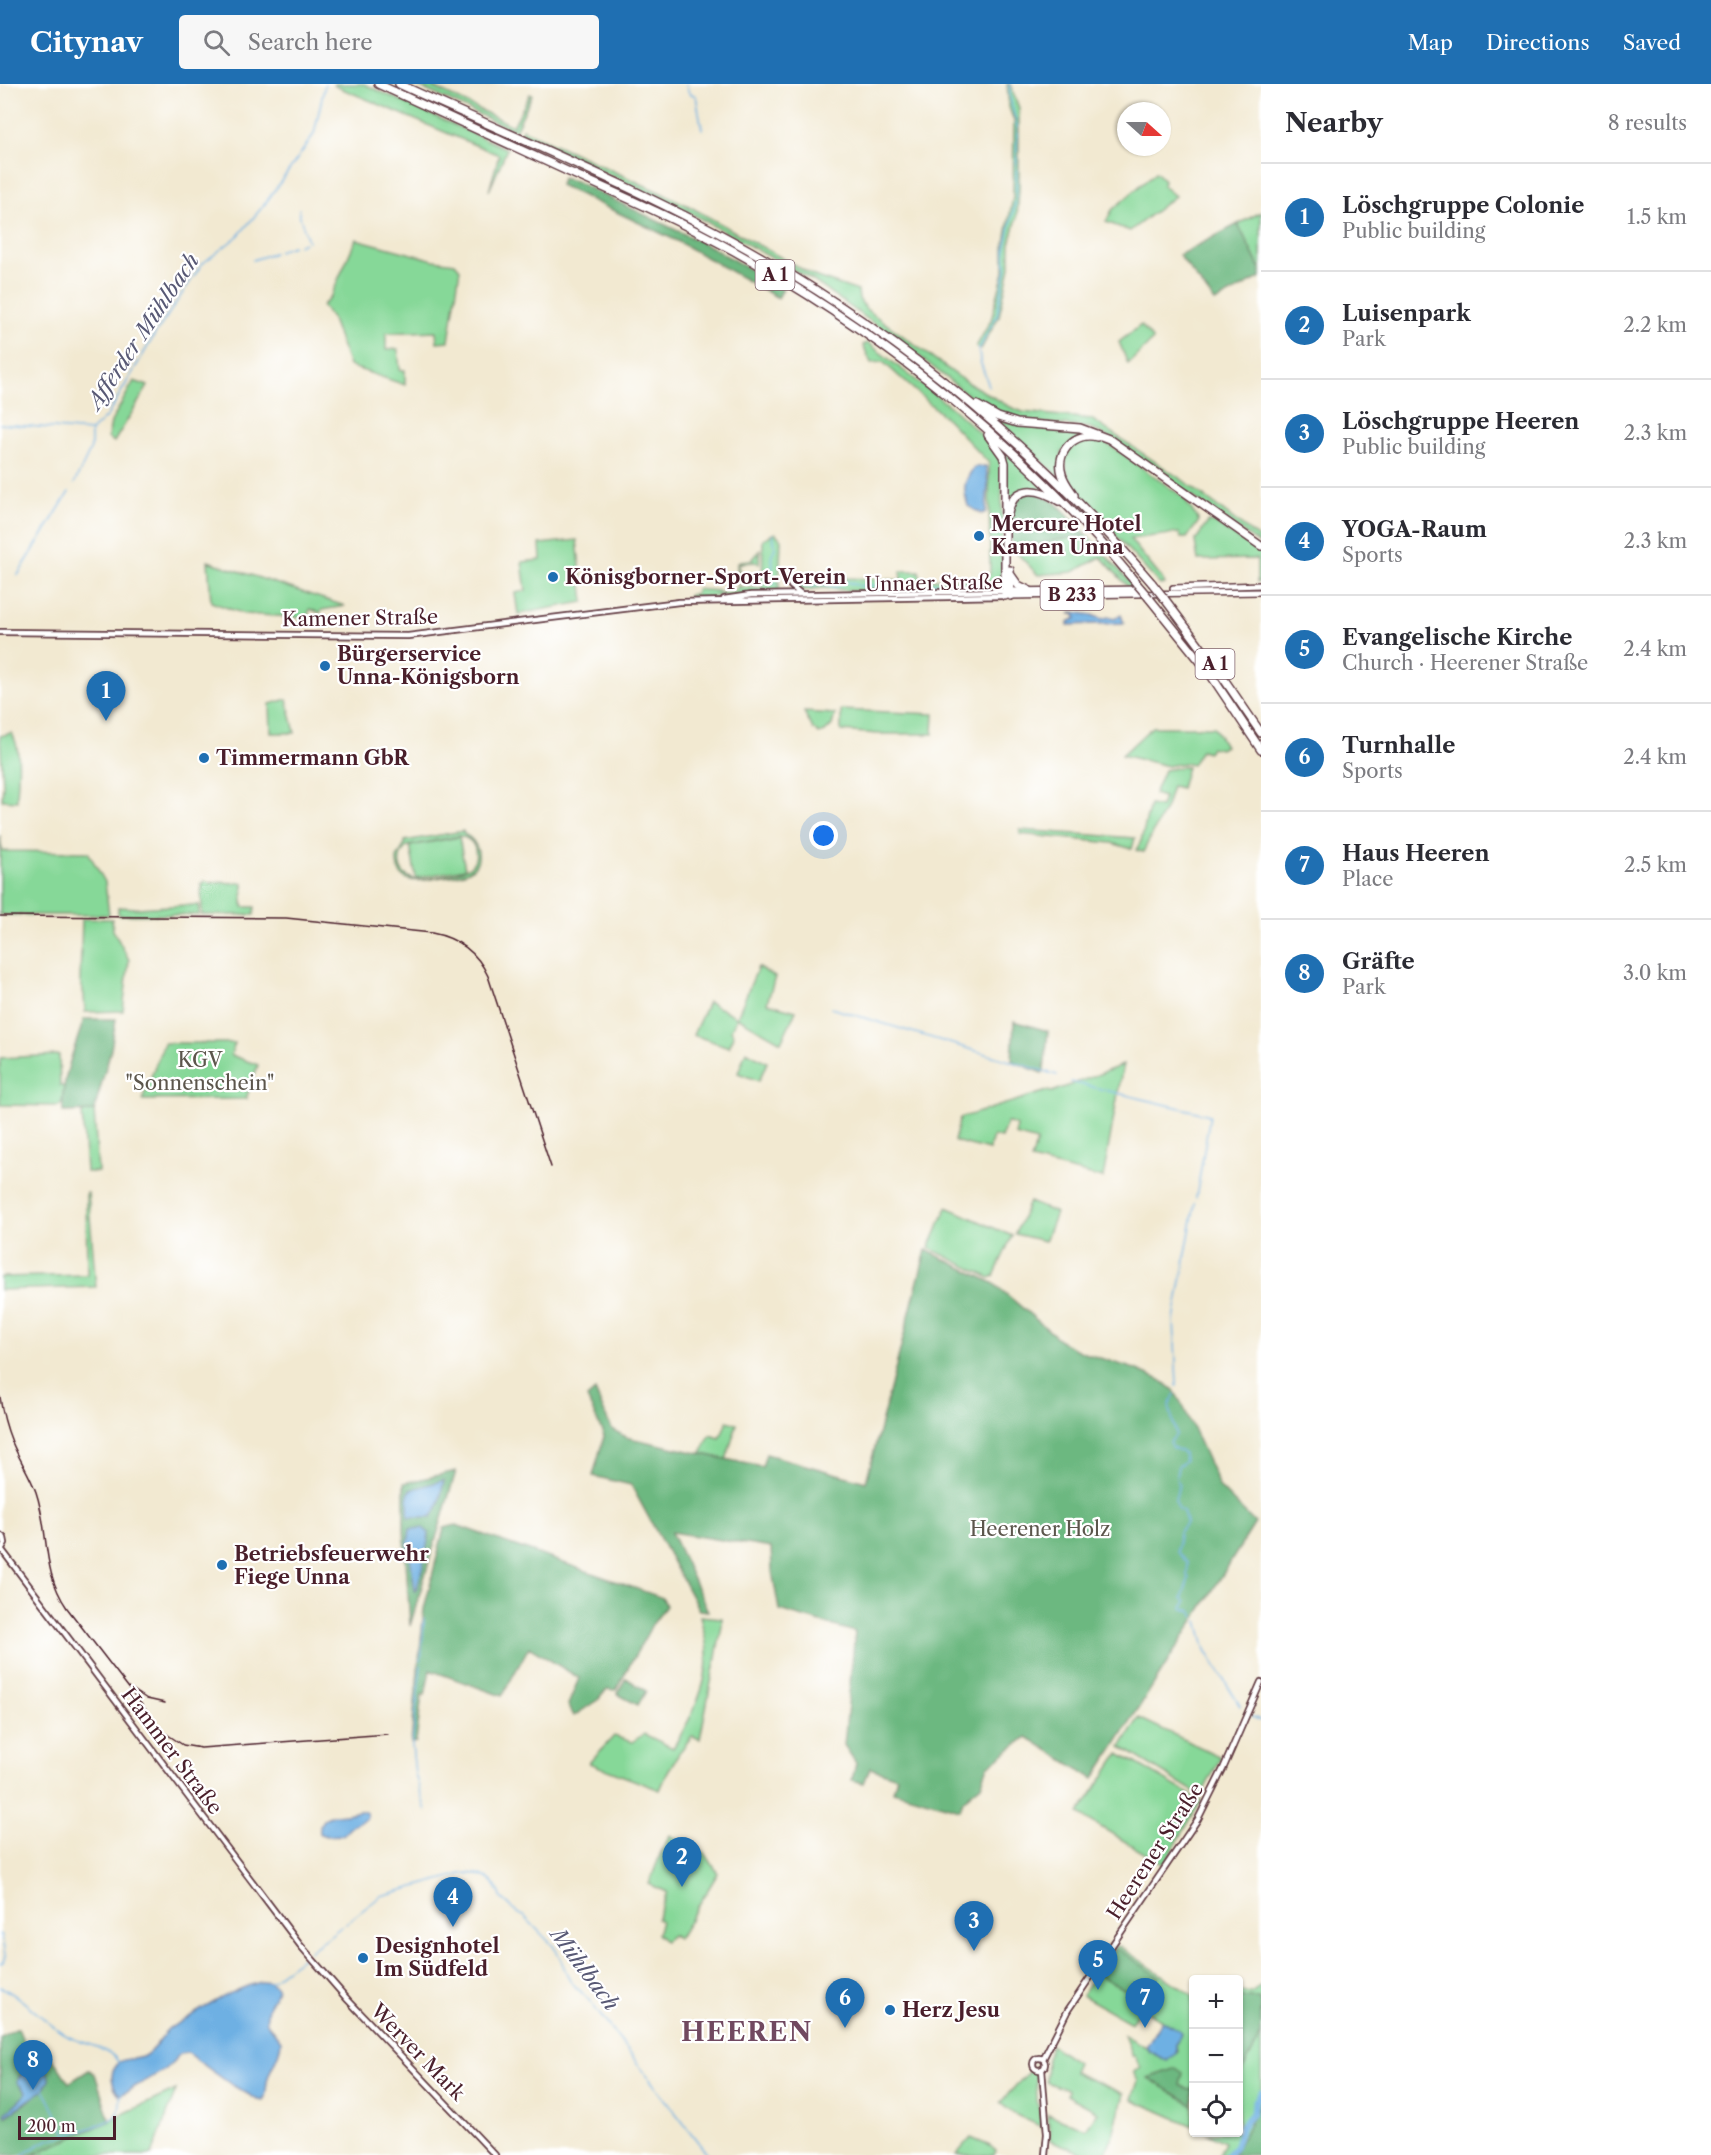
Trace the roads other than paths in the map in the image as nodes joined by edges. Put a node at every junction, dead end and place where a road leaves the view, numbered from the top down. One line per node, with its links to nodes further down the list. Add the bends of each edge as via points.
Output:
1 (378, 84): 4 (highway, A 1, via 671,219 759,266 874,340)
2 (399, 84): 3 (highway, A 1, via 675,211 764,259 878,332)
3 (961, 396): 5 (highway, A 1); 7 (highway, via 1017,423 1080,428 1109,439)
4 (978, 421): 6 (highway, A 1); 14 (highway, via 1005,463)
5 (1080, 505): 7 (highway, via 1062,474 1061,460 1072,441 1092,435 1112,444); 18 (highway, A 1, bridge, via 1164,598)
6 (1073, 511): 8 (highway, via 1046,493 1032,490 1019,494 1008,514); 19 (highway, A 1, bridge, via 1208,671)
7 (1261, 548)
8 (1010, 573): 11 (highway, via 1018,585); 14 (highway)
9 (787, 579): 13 (main road)
10 (1261, 585): 11 (main road, Unnaer Straße / B 233)
11 (1029, 591): 14 (main road, Unnaer Straße / B 233)
12 (1261, 592): 14 (main road, Unnaer Straße / B 233)
13 (802, 594): 14 (main road, Unnaer Straße); 15 (main road, Unnaer Straße)
14 (1008, 594): 15 (main road, Unnaer Straße)
15 (784, 597): 16 (main road, Unnaer Straße, via 751,595)
16 (719, 601): 17 (main road, Kamener Straße, via 659,604 408,636)
17 (0, 632)
18 (1261, 733)
19 (1261, 750)
20 (0, 1535): 21 (main road, via 5,1541)
21 (1, 1550): 23 (main road, Hammer Straße)
22 (1261, 1682): 24 (main road, Heerener Straße, via 1198,1819 1070,2002)
23 (320, 1969): 26 (main road, Werver Mark)
24 (1041, 2058): 25 (main road, Heerener Straße, via 1045,2065); 25 (main road, Heerener Straße, via 1033,2062)
25 (1040, 2069): 27 (main road, Heerener Straße)
26 (495, 2155)
27 (1043, 2155)

